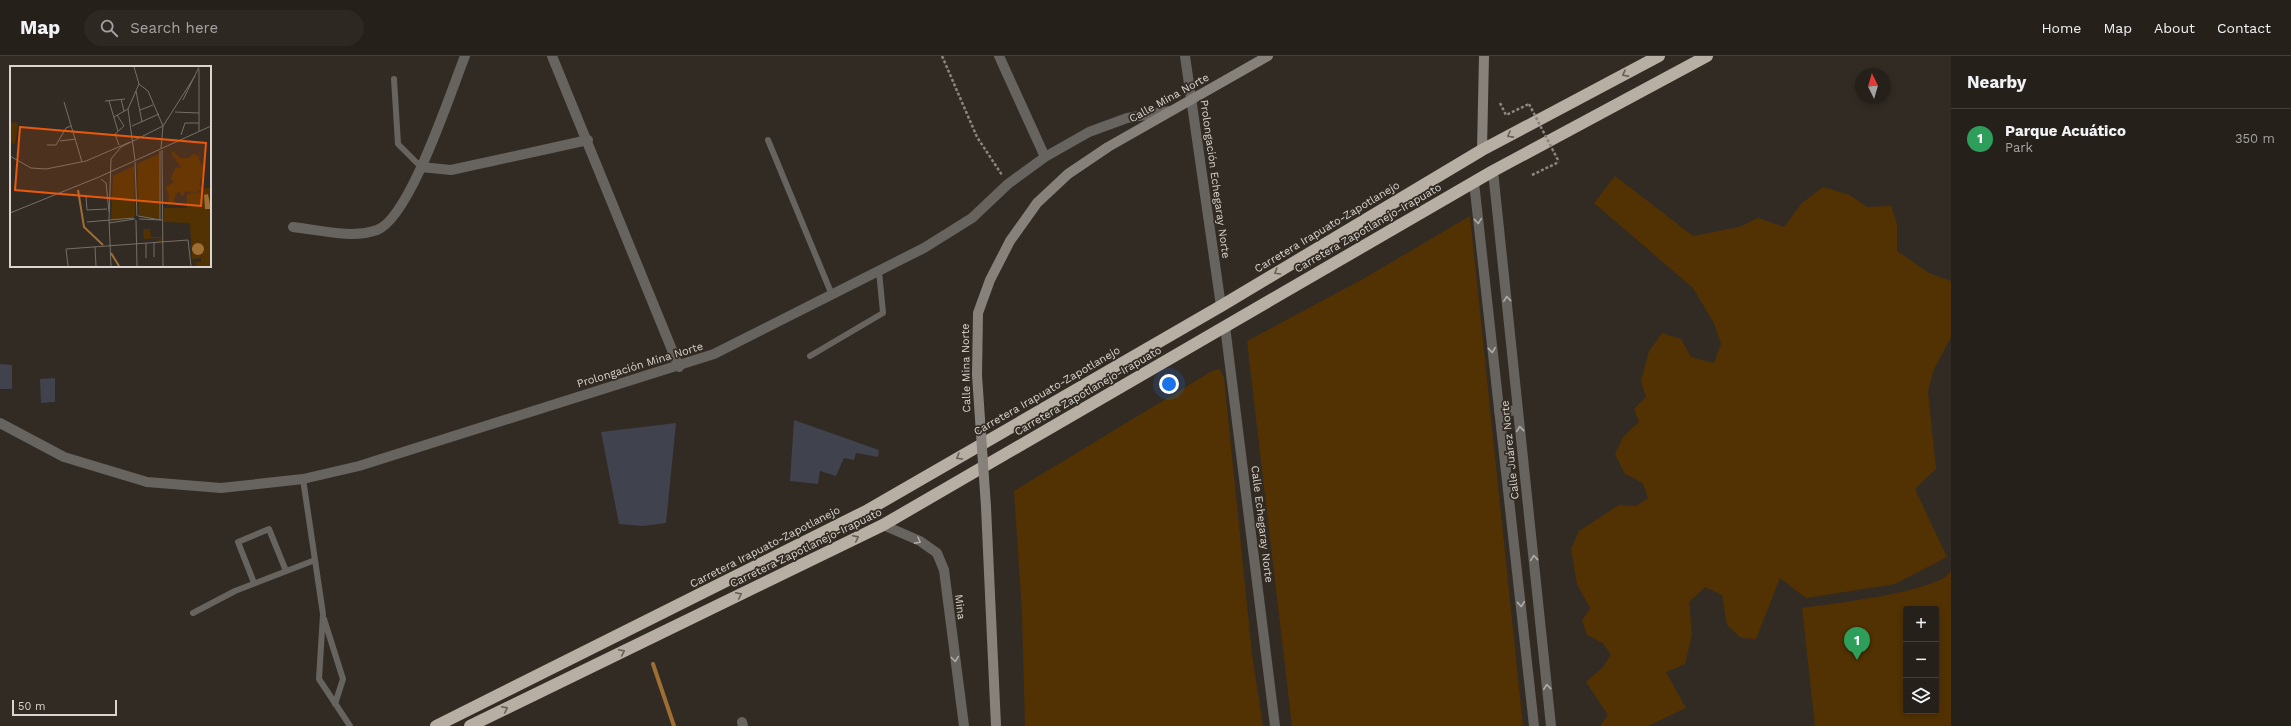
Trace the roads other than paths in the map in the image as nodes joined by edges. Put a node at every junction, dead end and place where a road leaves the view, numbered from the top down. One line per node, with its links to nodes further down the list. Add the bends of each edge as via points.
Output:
1 (465, 56): 16 (street)
2 (552, 56): 12 (street)
3 (998, 56): 15 (street)
4 (1185, 56): 10 (street, Prolongación Echegaray Norte)
5 (1268, 56): 10 (street, Calle Mina Norte)
6 (1484, 56): 14 (street)
7 (1659, 56): 14 (highway, Carretera Irapuato-Zapotlanejo, one-way to 14)
8 (1706, 56): 17 (highway, Carretera Zapotlanejo-Irapuato)
9 (394, 79): 16 (lane, via 398,144)
10 (1191, 100): 11 (street, Calle Mina Norte); 22 (street, Prolongación Echegaray Norte)
11 (1172, 111): 15 (street, Prolongación Mina Norte, via 1127,118 1089,132); 41 (street, Calle Mina Norte, bridge, via 1102,151 1068,174 1037,203 1010,241 990,280 978,313 977,375)
12 (588, 140): 16 (street, via 451,170); 25 (street)
13 (768, 140): 21 (lane)
14 (1482, 150): 22 (highway, Carretera Irapuato-Zapotlanejo, one-way to 22)
15 (1045, 157): 20 (street, Prolongación Mina Norte, via 1008,184 972,218 924,248)
16 (421, 168): 19 (street, via 415,182 390,219 378,229 359,234)
17 (1494, 171): 18 (highway, Carretera Zapotlanejo-Irapuato); 26 (street, Calle Juárez Norte, one-way to 17)
18 (1474, 182): 23 (highway, Carretera Zapotlanejo-Irapuato); 27 (street, Calle Juárez Norte, one-way to 27)
19 (293, 227)
20 (879, 271): 21 (street, Prolongación Mina Norte); 24 (lane, via 883,312)
21 (832, 295): 25 (street, Prolongación Mina Norte, via 714,354)
22 (1221, 306): 38 (highway, Carretera Irapuato-Zapotlanejo, one-way to 38, via 868,510)
23 (1226, 326): 30 (highway, Carretera Zapotlanejo-Irapuato); 42 (street, Calle Echegaray Norte)
24 (810, 356)
25 (679, 367): 29 (street, Prolongación Mina Norte, via 359,466)
26 (1518, 410): 27 (street); 44 (street, Calle Juárez Norte, one-way to 26)
27 (1499, 412): 43 (street, Calle Juárez Norte, one-way to 43)
28 (0, 423): 29 (street, Prolongación Mina Norte, via 64,457 147,482 221,488)
29 (303, 479): 31 (lane)
30 (883, 525): 39 (highway, Carretera Zapotlanejo-Irapuato, one-way to 30); 40 (street, Mina, one-way to 40, via 920,541 937,553 944,570)
31 (315, 560): 32 (lane); 35 (lane)
32 (286, 571): 33 (lane); 33 (lane, via 269,529 238,542)
33 (254, 583): 34 (lane)
34 (193, 613)
35 (322, 614): 36 (lane, via 343,679); 36 (lane, via 319,679)
36 (335, 704): 37 (lane)
37 (347, 725)
38 (436, 726)
39 (470, 726)
40 (964, 726)
41 (996, 726)
42 (1275, 726)
43 (1534, 726)
44 (1551, 726)

